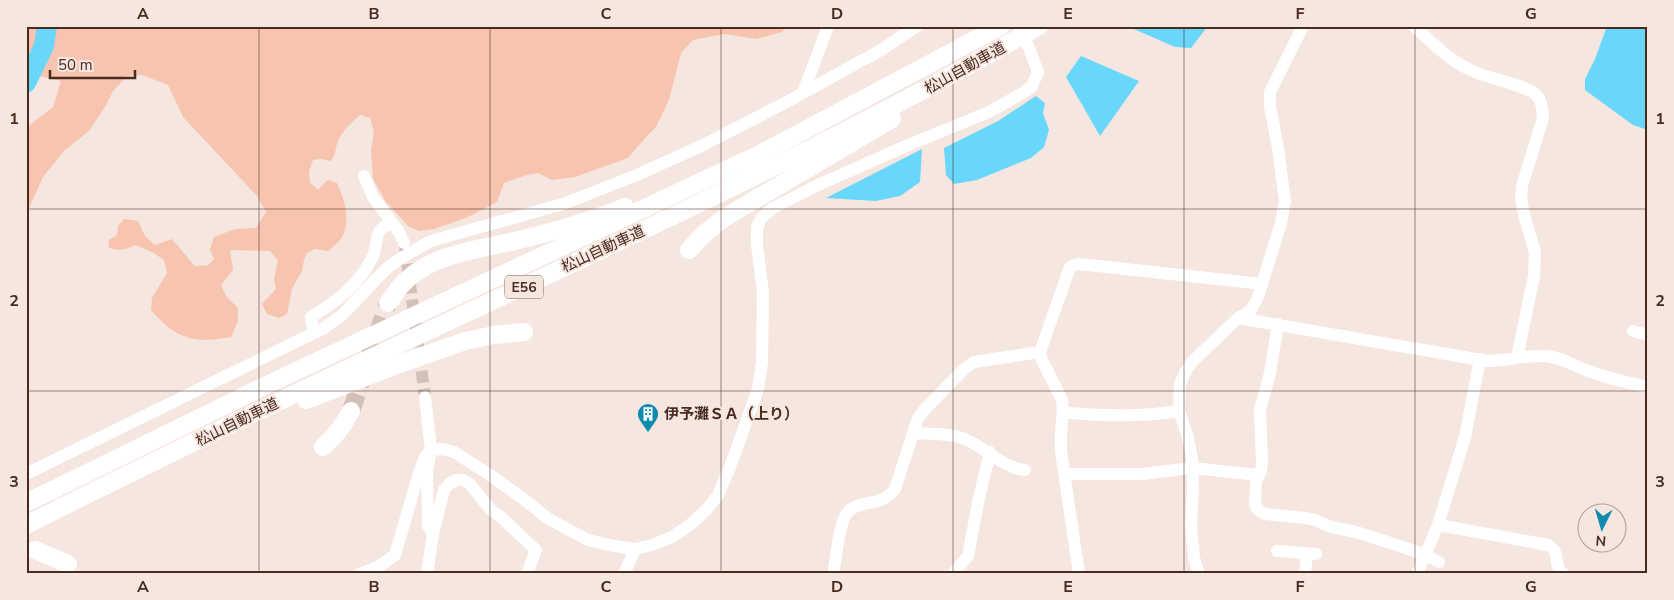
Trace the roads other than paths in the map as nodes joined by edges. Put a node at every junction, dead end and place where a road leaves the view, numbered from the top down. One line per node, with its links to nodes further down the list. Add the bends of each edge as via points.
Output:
1 (828, 26): 8 (street)
2 (917, 26): 8 (street)
3 (1001, 26): 9 (highway, 松山自動車道 / E56)
4 (1039, 26): 7 (highway, 松山自動車道 / E56)
5 (1303, 26): 14 (street, via 1270,92 1284,201)
6 (1414, 26): 23 (street, via 1457,63 1486,77 1533,92 1543,108 1543,118 1522,186 1522,207 1535,263)
7 (1018, 33): 13 (highway, via 904,111 724,218); 39 (highway, 松山自動車道 / E56, via 929,88 760,174); 44 (street, via 1029,48 1038,72 1032,86 1023,93 989,112 818,185 762,217 757,227 757,245 763,292 762,363 758,389 730,467 718,495 691,524 672,537)
8 (803, 93): 20 (street, via 701,146 563,204 431,241 386,269 342,315)
9 (853, 106): 15 (highway, via 618,210 444,259 414,274); 40 (highway, 松山自動車道 / E56, via 747,160 277,380)
10 (364, 176): 11 (street, via 373,197)
11 (391, 222): 12 (street); 20 (street, via 378,231 374,256 356,281 342,296 311,317)
12 (404, 243)
13 (689, 250)
14 (1262, 284): 16 (street, via 1251,310); 22 (street, via 1077,264 1070,267)
15 (388, 304)
16 (1238, 318): 17 (street); 29 (street, via 1186,371 1180,384)
17 (1278, 324): 24 (street); 38 (street, via 1260,410 1262,462)
18 (1633, 331): 21 (street)
19 (524, 332): 39 (highway, via 465,341 394,366 295,404 121,484)
20 (314, 333): 36 (street)
21 (1648, 335)
22 (1040, 352): 27 (street, via 1062,400); 30 (street, via 974,362 926,408)
23 (1517, 358): 24 (street, via 1500,361); 25 (street, via 1546,356)
24 (1480, 359): 41 (street, via 1465,437)
25 (1648, 387)
26 (425, 397): 32 (street)
27 (1063, 410): 29 (street, via 1122,416); 37 (street, via 1061,433)
28 (351, 411): 31 (highway, via 342,428)
29 (1180, 411): 34 (street)
30 (913, 433): 33 (street, via 953,436); 54 (street, via 895,489 889,497 847,512)
31 (323, 448)
32 (431, 450): 43 (street, via 427,493 428,526); 44 (street, via 454,452 547,518 588,540); 50 (street, via 419,473 395,555)
33 (990, 452): 35 (street, via 1016,469); 55 (street, via 968,556)
34 (1192, 468): 37 (street, via 1142,474); 38 (street); 57 (street, via 1191,526)
35 (1025, 470)
36 (26, 474)
37 (1065, 474): 56 (street)
38 (1259, 475): 47 (street, via 1255,505 1265,514 1306,518)
39 (74, 501): 42 (highway, 松山自動車道 / E56)
40 (26, 503)
41 (1438, 525): 47 (street); 60 (street, via 1548,545 1556,551 1556,564)
42 (26, 526)
43 (433, 534): 51 (street); 52 (street, via 444,490 456,480 463,480 536,550)
44 (635, 549): 53 (street)
45 (35, 550): 49 (highway)
46 (1277, 551): 58 (street, via 1312,554)
47 (1425, 555): 48 (street); 59 (street)
48 (1439, 562)
49 (68, 564)
50 (360, 574)
51 (427, 574)
52 (527, 574)
53 (624, 574)
54 (832, 574)
55 (953, 574)
56 (1079, 574)
57 (1199, 574)
58 (1305, 574)
59 (1417, 574)
60 (1563, 574)

